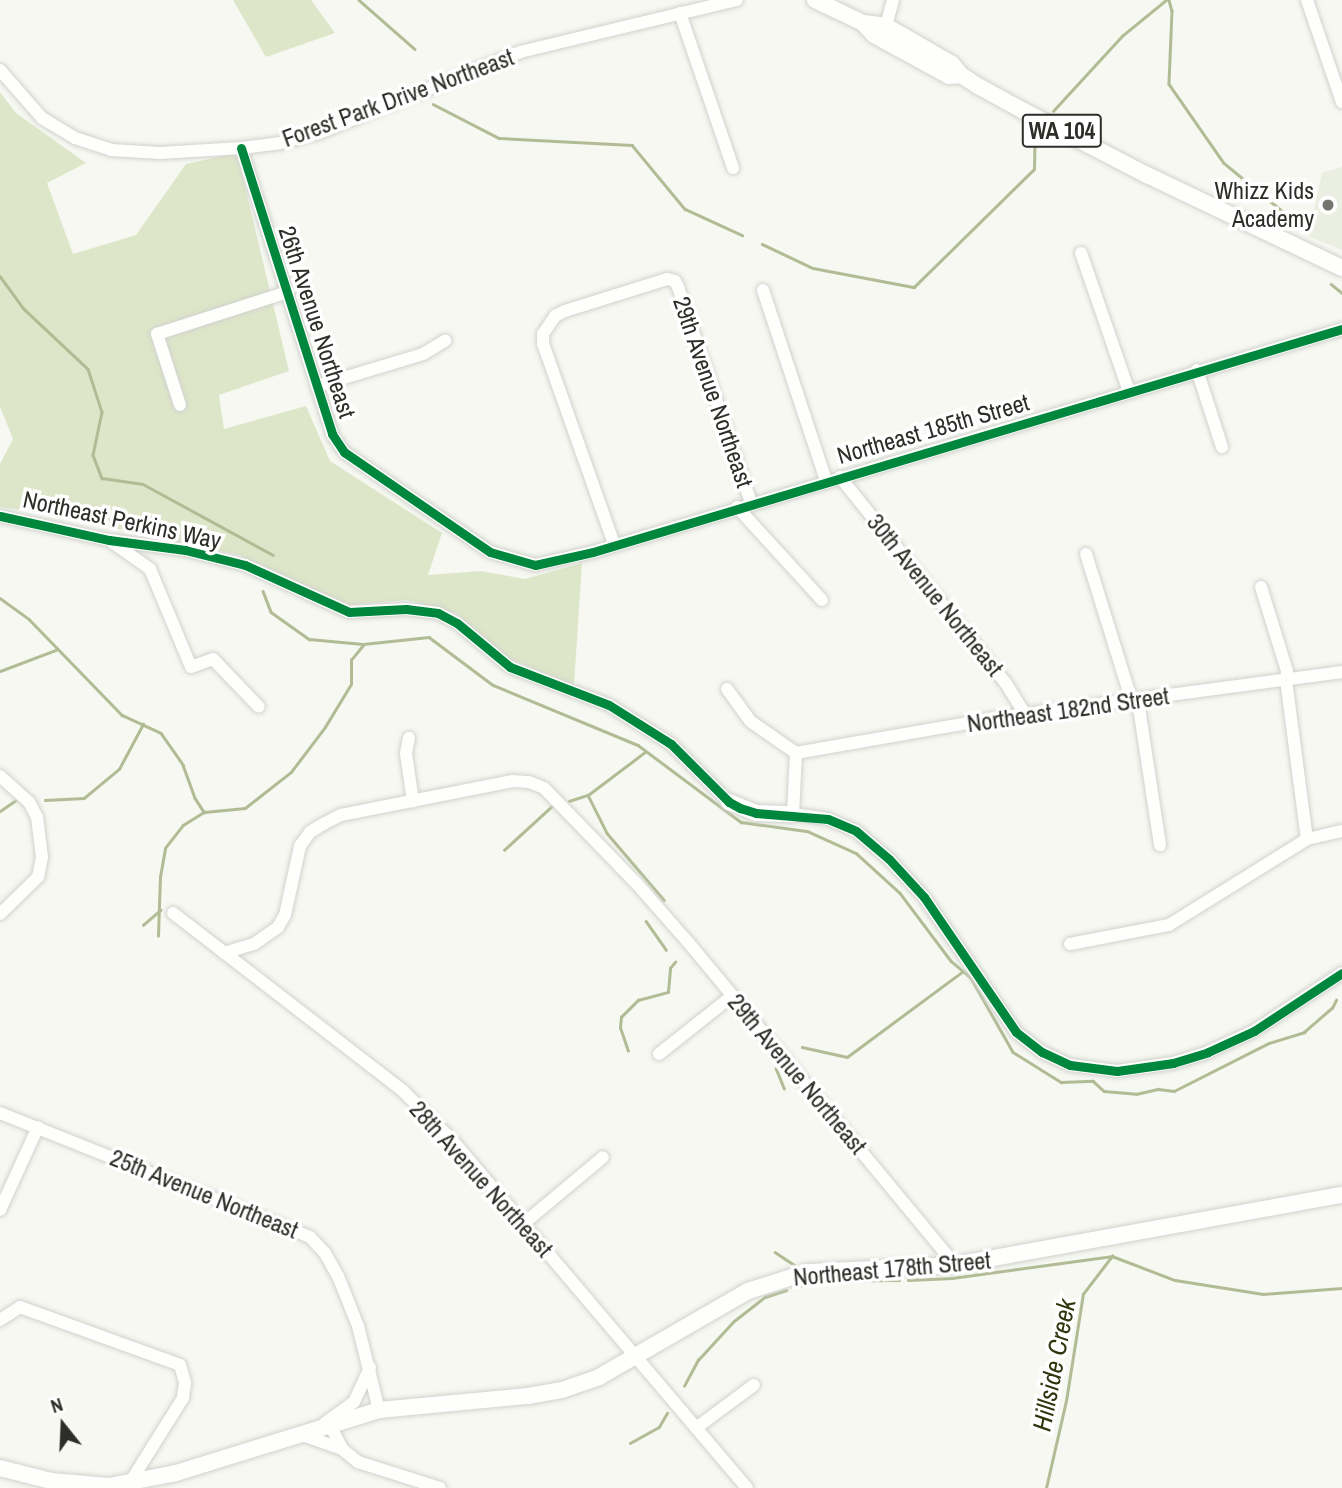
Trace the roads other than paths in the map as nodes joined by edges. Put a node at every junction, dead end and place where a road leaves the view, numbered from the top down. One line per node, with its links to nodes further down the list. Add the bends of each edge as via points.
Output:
1 (737, 0): 5 (street, Forest Park Drive Northeast)
2 (815, 0): 6 (main road, WA 104)
3 (892, 0): 7 (street)
4 (1307, 0): 10 (street)
5 (680, 13): 11 (street, Forest Park Drive Northeast, via 520,52 319,133); 12 (street)
6 (863, 23): 7 (main road, WA 104); 9 (main road, WA 104, via 873,35 949,76)
7 (886, 26): 9 (main road, WA 104, via 952,64)
8 (0, 69): 11 (street, Forest Park Drive Northeast, via 42,118 75,138 111,150 160,153)
9 (961, 75): 14 (main road, WA 104, via 1147,176)
10 (1341, 94)
11 (241, 148): 16 (street, 26th Avenue Northeast)
12 (733, 168)
13 (1082, 253): 21 (street)
14 (1342, 268)
15 (763, 290): 25 (street)
16 (288, 292): 20 (street, 26th Avenue Northeast); 22 (street, via 157,334)
17 (1342, 329): 19 (street, Northeast 185th Street)
18 (445, 341): 20 (street, via 423,354)
19 (1198, 370): 21 (street, Northeast 185th Street); 23 (street)
20 (317, 386): 32 (street, 26th Avenue Northeast, via 332,434 355,463 491,552)
21 (1129, 392): 24 (street, Northeast 185th Street)
22 (180, 405)
23 (1222, 447)
24 (840, 477): 25 (street, Northeast 185th Street); 40 (street, 30th Avenue Northeast, via 1005,682)
25 (826, 481): 26 (street, Northeast 185th Street)
26 (751, 503): 27 (street, Northeast 185th Street); 30 (street, 29th Avenue Northeast, via 674,281 667,279 565,311 548,325 543,344)
27 (737, 507): 30 (street, Northeast 185th Street); 34 (street, 29th Avenue Northeast)
28 (0, 516): 29 (street, Northeast Perkins Way)
29 (109, 540): 39 (street, via 150,569 191,667 213,659); 45 (street, Northeast Perkins Way, via 185,550 244,565 349,612 406,609 438,613 510,667 609,705 671,744)
30 (614, 544): 32 (street, Northeast 185th Street)
31 (1086, 554): 38 (street)
32 (535, 565)
33 (1261, 587): 36 (street)
34 (822, 600)
35 (1342, 672): 36 (street, Northeast 182nd Street)
36 (1286, 680): 38 (street, Northeast 182nd Street); 48 (street)
37 (727, 689): 42 (street, via 750,721)
38 (1135, 702): 40 (street, Northeast 182nd Street); 49 (street)
39 (259, 708)
40 (1026, 715): 42 (street, Northeast 182nd Street)
41 (409, 737): 44 (street, via 406,754)
42 (796, 753): 46 (street)
43 (0, 776): 51 (street, via 29,802 37,817 42,857 38,877)
44 (412, 801): 53 (street, 29th Avenue Northeast, via 341,815 310,832 300,846 278,928 254,944); 55 (street, 29th Avenue Northeast, via 513,781 544,788 637,884)
45 (729, 802): 46 (main road, Northeast Perkins Way, via 756,813)
46 (793, 814): 54 (street, via 828,819 856,831 889,859 924,897 1016,1031 1042,1052 1070,1065 1117,1071 1173,1063 1208,1052 1254,1031)
47 (1342, 831): 48 (street)
48 (1307, 839): 52 (street, via 1169,925)
49 (1160, 845)
50 (173, 913): 53 (street, 28th Avenue Northeast)
51 (0, 914)
52 (1070, 944)
53 (224, 953): 62 (street, 28th Avenue Northeast, via 403,1091 452,1140)
54 (1342, 973)
55 (732, 996): 56 (street); 63 (street, 29th Avenue Northeast)
56 (659, 1054)
57 (0, 1113): 58 (street, 25th Avenue Northeast)
58 (38, 1127): 61 (street); 66 (street, 25th Avenue Northeast, via 310,1237 338,1276)
59 (603, 1157): 62 (street)
60 (1342, 1195): 63 (main road, Northeast 178th Street)
61 (0, 1210)
62 (523, 1224): 65 (street, 28th Avenue Northeast)
63 (955, 1265): 65 (main road, Northeast 178th Street, via 836,1269 774,1281 708,1313)
64 (0, 1320): 74 (street, via 20,1307 180,1365 183,1398)
65 (635, 1358): 68 (main road, Northeast 178th Street, via 562,1390); 70 (street, 28th Avenue Northeast)
66 (370, 1367): 68 (street, 25th Avenue Northeast); 69 (street, via 354,1402)
67 (754, 1385): 70 (street)
68 (379, 1410): 69 (main road, Northeast 178th Street)
69 (323, 1427): 71 (main road, Northeast 178th Street); 72 (street)
70 (696, 1428): 76 (street, 28th Avenue Northeast)
71 (300, 1434): 72 (street); 74 (main road, Northeast 178th Street, via 176,1473)
72 (342, 1449): 75 (street, via 358,1462)
73 (0, 1468): 74 (main road, Northeast 178th Street, via 51,1481 109,1486)
74 (131, 1481)
75 (440, 1488)
76 (747, 1488)

